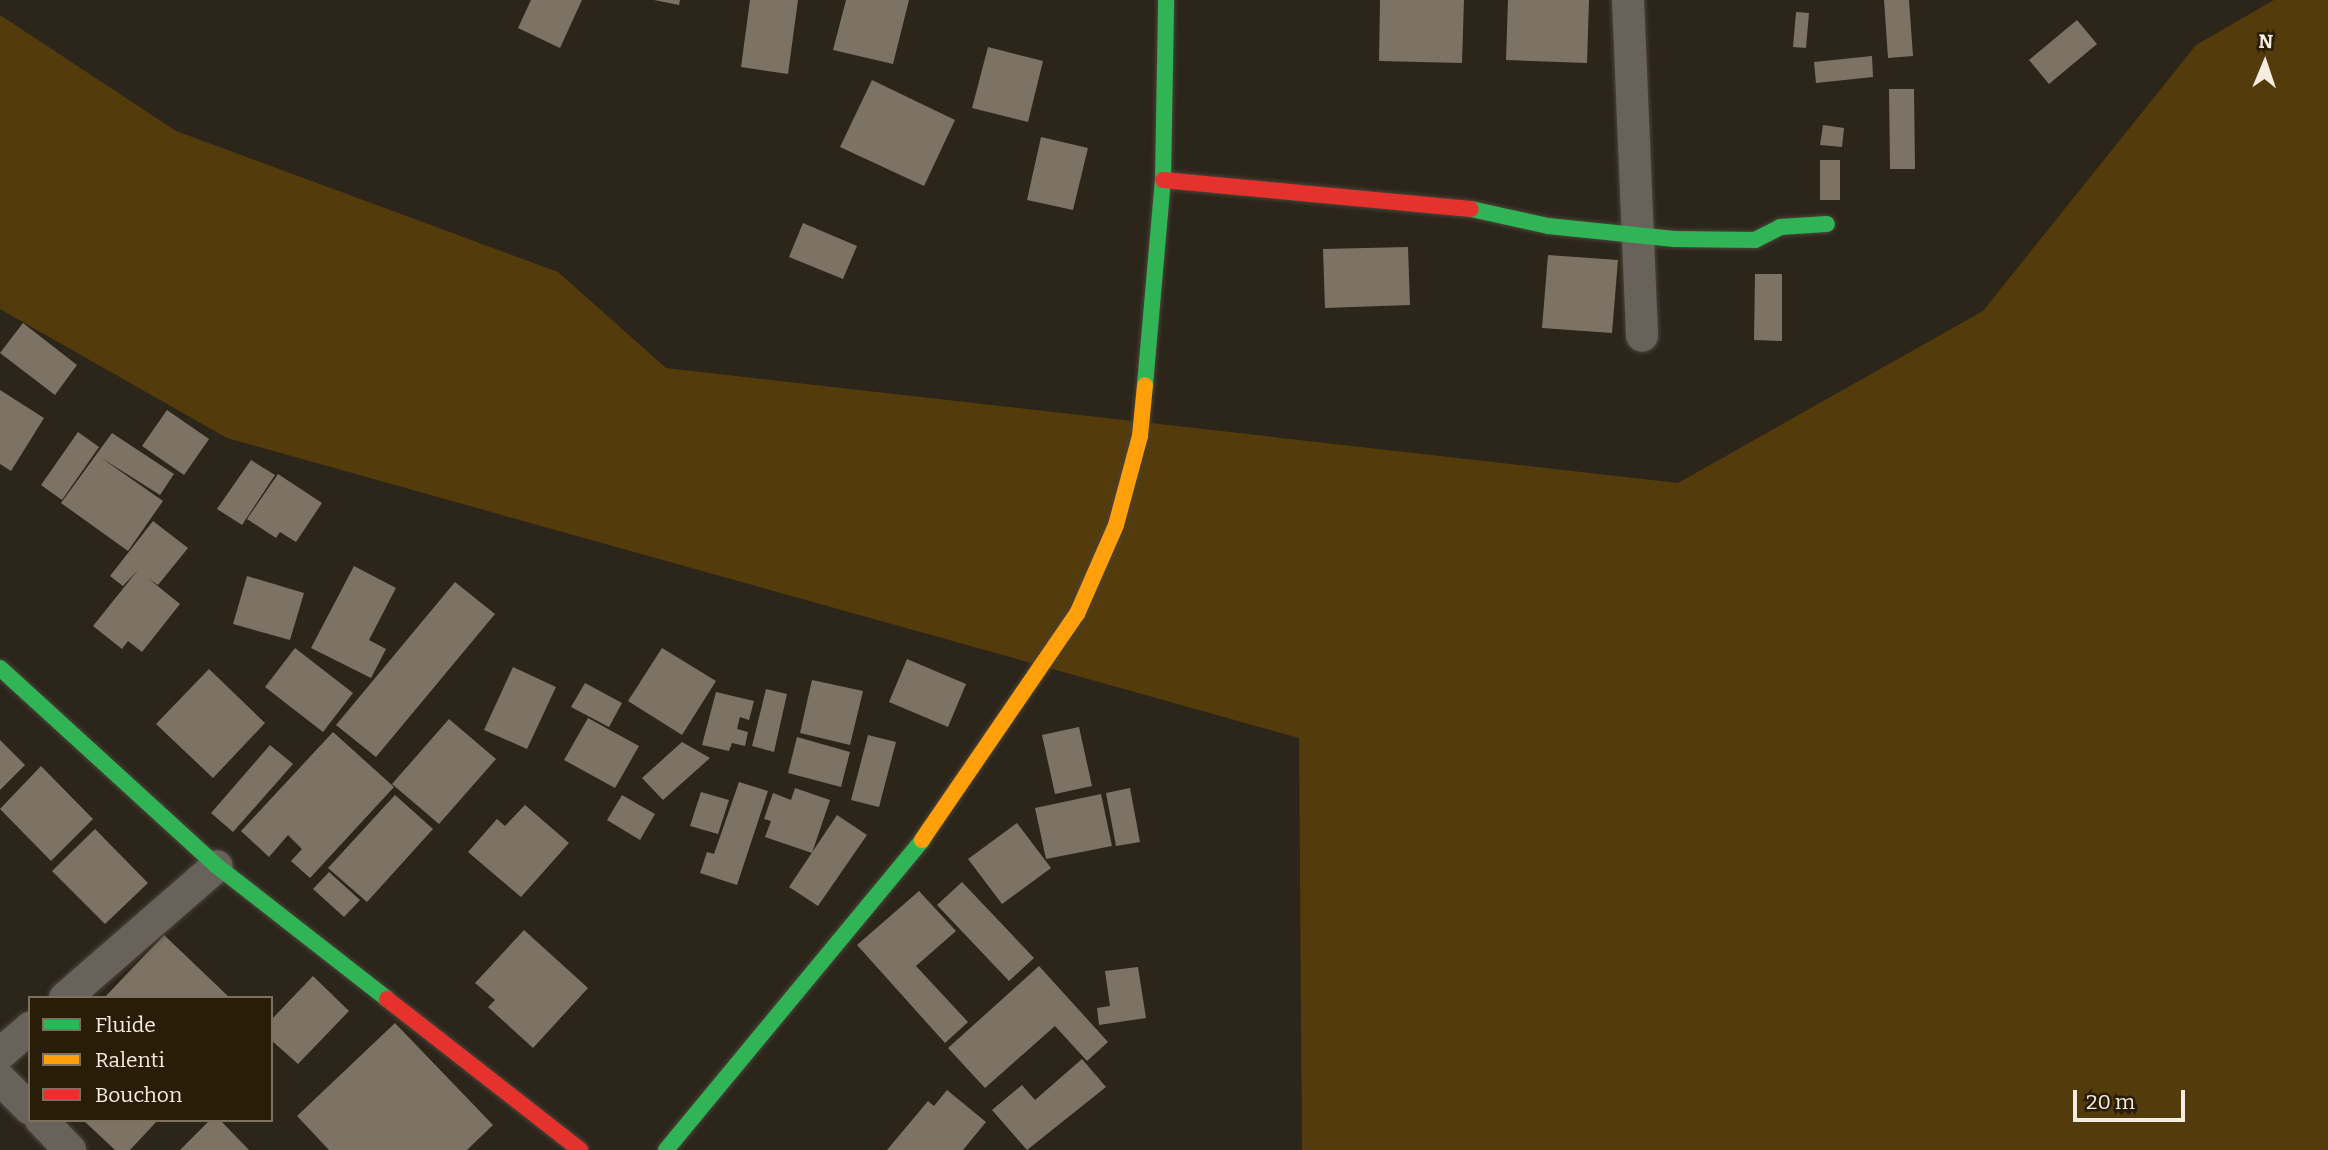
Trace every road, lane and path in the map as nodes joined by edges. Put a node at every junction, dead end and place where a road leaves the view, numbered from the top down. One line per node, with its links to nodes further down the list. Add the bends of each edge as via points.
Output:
1 (1166, 0): 3 (street)
2 (1628, 0): 5 (street)
3 (1163, 180): 5 (street, via 1474,209 1548,226); 17 (street, via 1140,436 1116,525 1077,614 929,832)
4 (1827, 224): 5 (street, via 1780,227 1755,240)
5 (1637, 234): 6 (street)
6 (1642, 336)
7 (0, 667): 8 (street)
8 (217, 866): 9 (street); 16 (street)
9 (67, 996)
10 (28, 1030): 11 (street)
11 (0, 1054)
12 (0, 1079): 13 (street)
13 (28, 1107)
14 (43, 1122): 15 (street)
15 (70, 1150)
16 (580, 1150)
17 (666, 1150)

